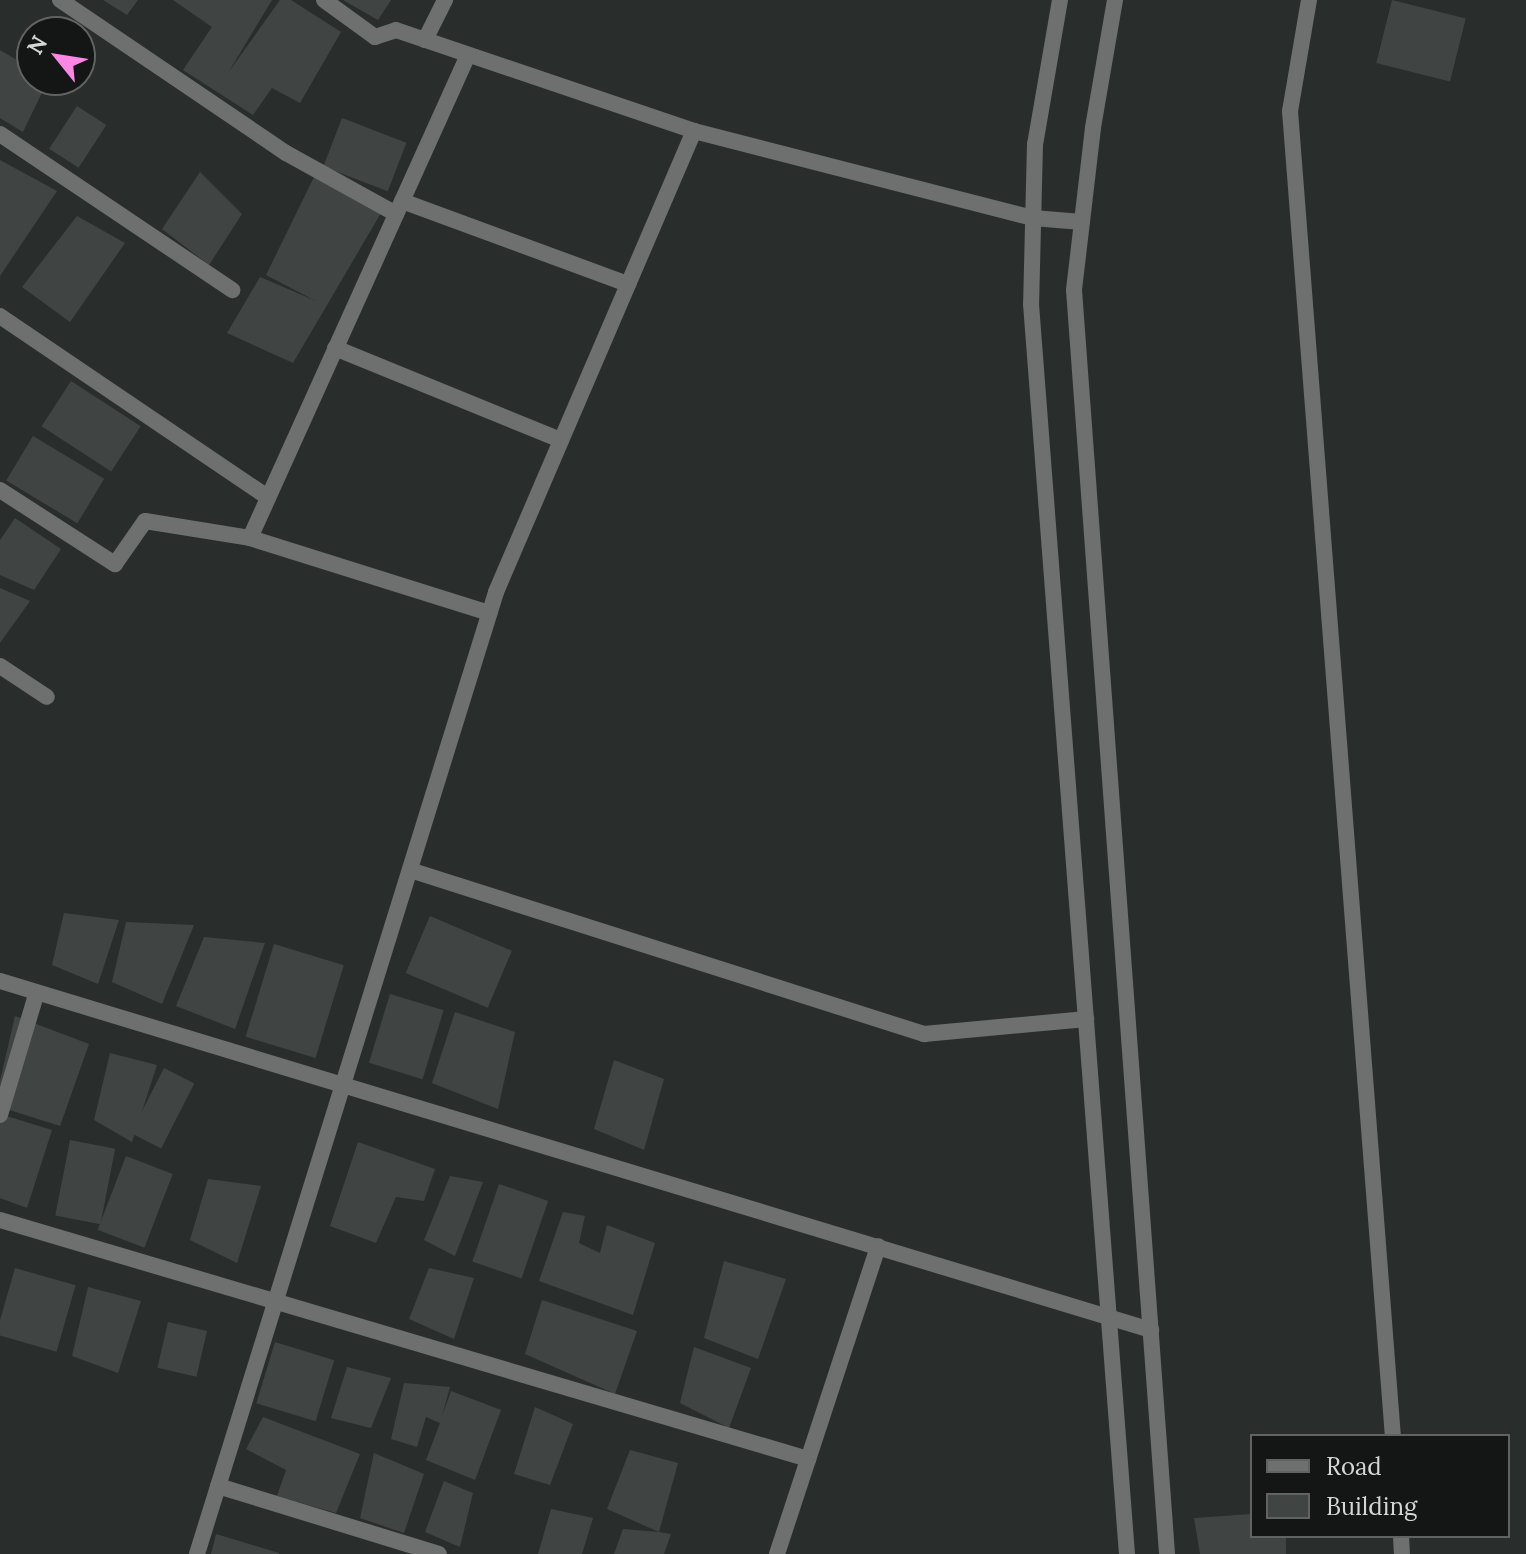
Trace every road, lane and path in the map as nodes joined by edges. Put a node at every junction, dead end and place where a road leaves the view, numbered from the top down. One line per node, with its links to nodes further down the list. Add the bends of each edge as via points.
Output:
1 (60, 0): 11 (street, via 286,153)
2 (324, 0): 7 (street, via 375,37 396,30)
3 (445, 0): 7 (street)
4 (1060, 0): 12 (street, via 1035,144)
5 (1115, 0): 13 (street)
6 (1309, 0): 36 (street, via 1290,111)
7 (425, 40): 8 (street)
8 (468, 55): 9 (street); 11 (street)
9 (694, 131): 12 (street); 14 (street)
10 (0, 134): 15 (street)
11 (399, 207): 14 (street); 17 (street)
12 (1033, 218): 13 (street); 28 (street, via 1031,304)
13 (1082, 222): 35 (street, via 1074,290)
14 (628, 284): 18 (street)
15 (232, 290)
16 (0, 316): 20 (street)
17 (335, 348): 18 (street); 20 (street)
18 (561, 440): 22 (street)
19 (0, 490): 21 (street, via 115,564 145,521)
20 (266, 496): 21 (street)
21 (250, 538): 22 (street)
22 (490, 613): 25 (street)
23 (0, 666): 24 (street)
24 (47, 697)
25 (410, 870): 28 (street, via 924,1034); 29 (street)
26 (0, 981): 27 (street)
27 (37, 992): 29 (street); 30 (street)
28 (1086, 1019): 34 (street)
29 (344, 1081): 32 (street); 33 (street)
30 (0, 1115)
31 (0, 1220): 33 (street)
32 (878, 1246): 34 (street); 37 (street)
33 (275, 1301): 37 (street); 38 (street)
34 (1109, 1317): 35 (street); 42 (street)
35 (1151, 1330): 43 (street)
36 (1393, 1434)
37 (808, 1459): 41 (street)
38 (218, 1486): 39 (street); 40 (street)
39 (197, 1554)
40 (439, 1554)
41 (777, 1554)
42 (1127, 1554)
43 (1167, 1554)

